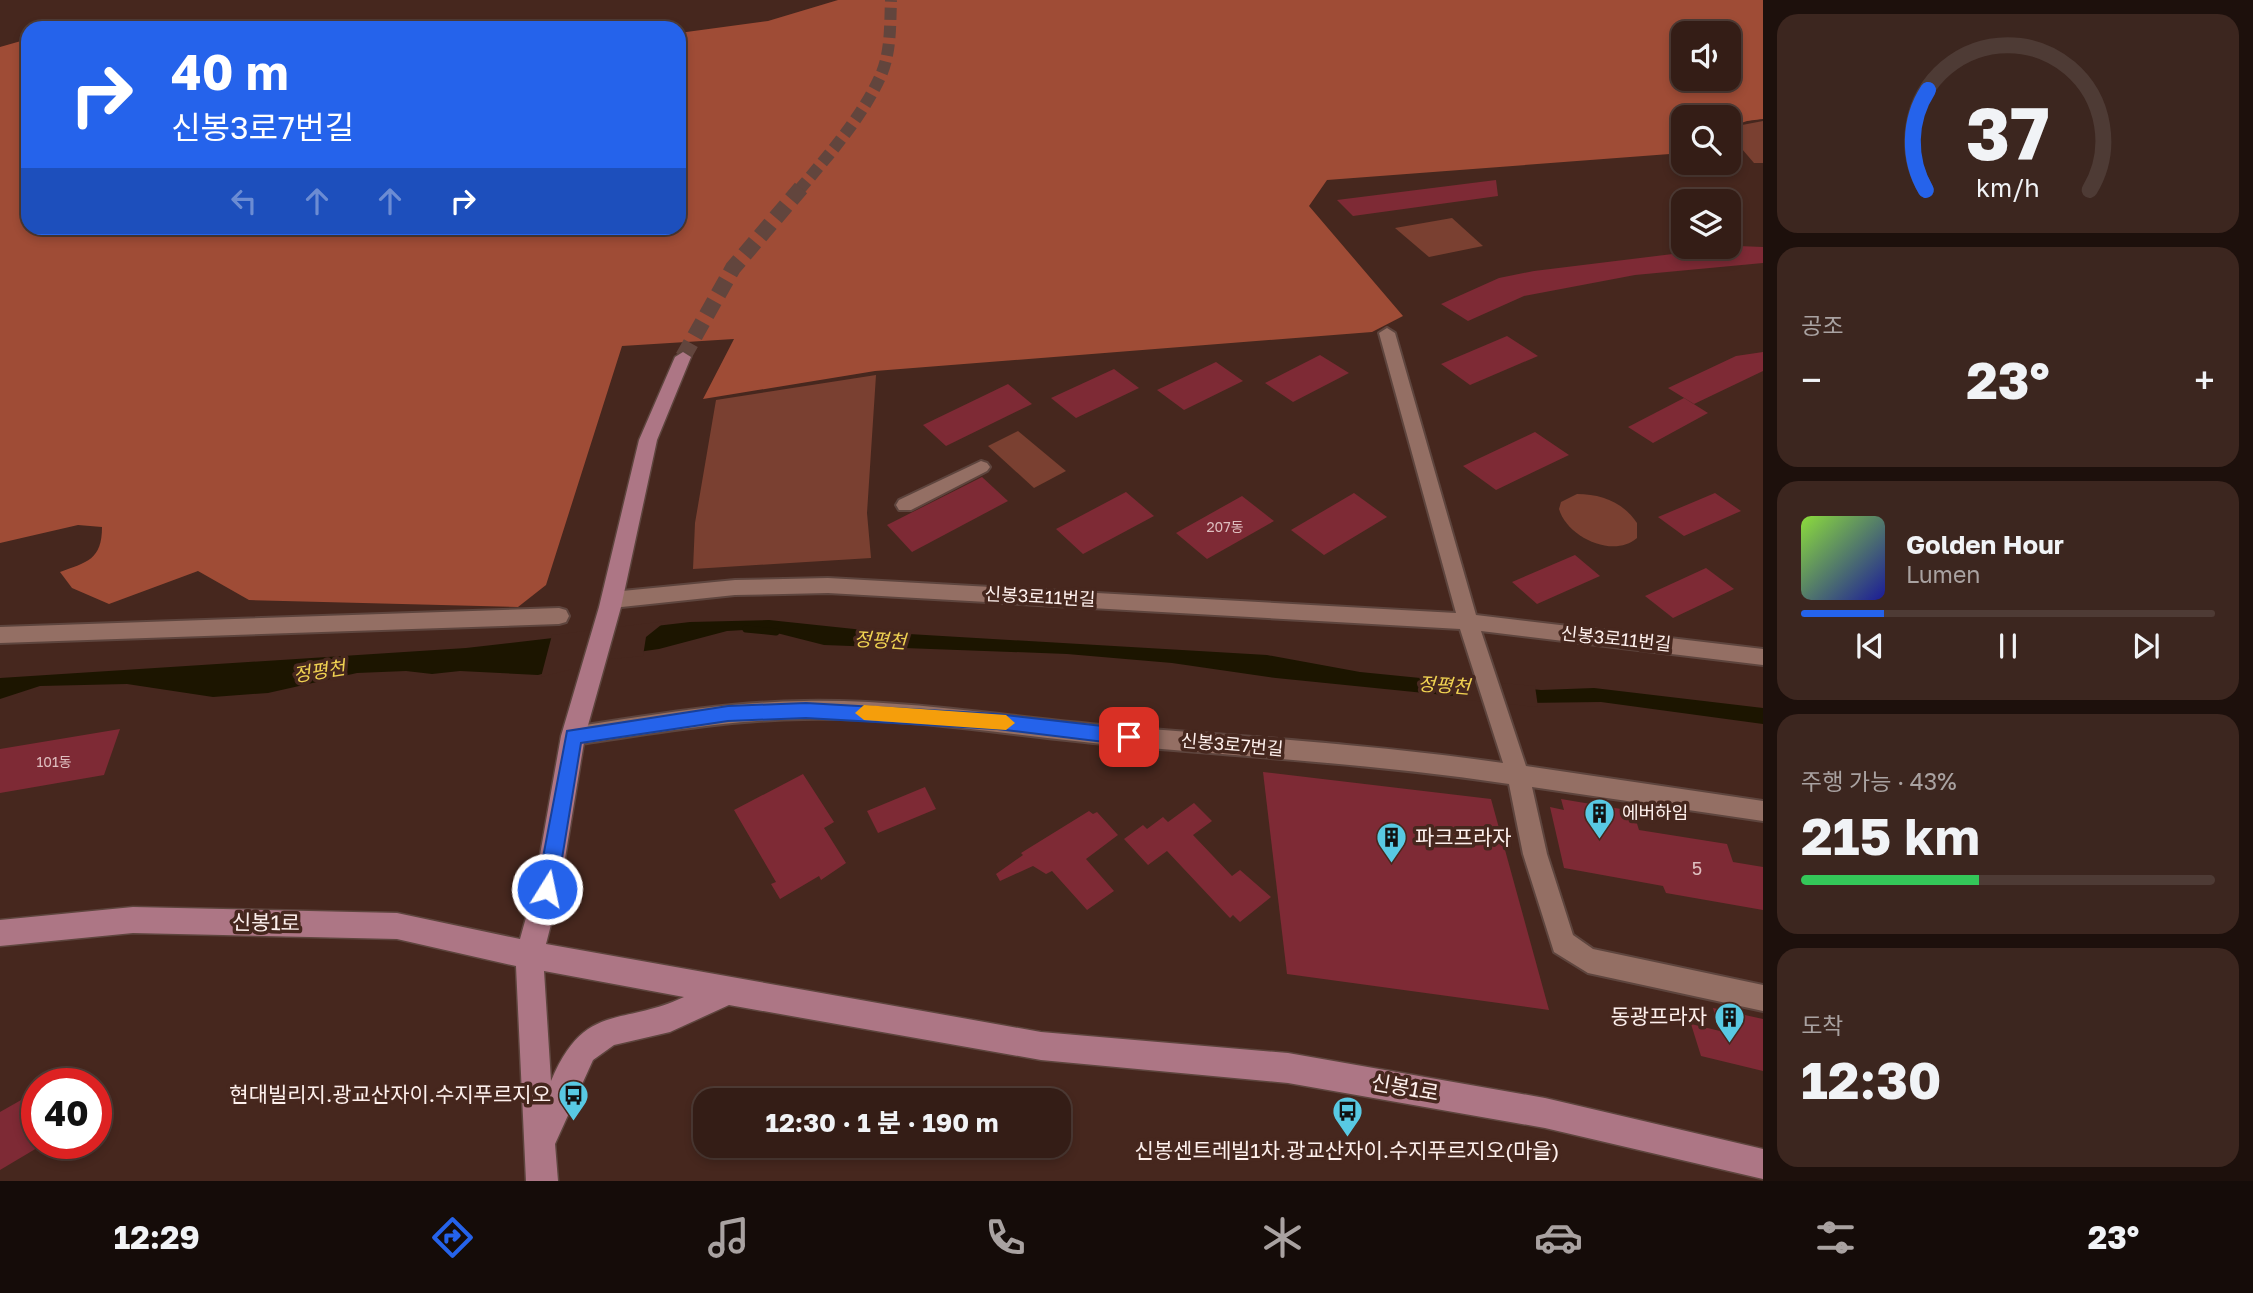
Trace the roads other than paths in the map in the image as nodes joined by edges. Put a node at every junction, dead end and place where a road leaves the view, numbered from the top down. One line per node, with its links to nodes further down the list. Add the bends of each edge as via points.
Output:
1 (1387, 333): 7 (street)
2 (683, 357): 5 (street, via 648,440)
3 (981, 467): 4 (street)
4 (905, 505)
5 (610, 606): 7 (street, 신봉3로11번길, via 683,590 809,584); 10 (street)
6 (559, 616): 8 (street)
7 (1468, 622): 9 (street, 신봉3로11번길); 11 (street)
8 (0, 635)
9 (1763, 657)
10 (573, 736): 11 (street, 신봉3로7번길, via 728,713 806,710 904,714 1422,761); 14 (street, via 547,889)
11 (1518, 774): 12 (street, 신봉3로7번길); 16 (street, via 1535,854 1563,943 1588,960)
12 (1763, 811)
13 (0, 933): 14 (street, 신봉1로, via 133,920 397,926)
14 (530, 955): 15 (street, 신봉1로); 17 (street)
15 (729, 990): 17 (street, via 670,1018 607,1032 583,1050); 18 (street, 신봉1로, via 1041,1046 1288,1068 1545,1113)
16 (1763, 998)
17 (540, 1144): 19 (street)
18 (1763, 1164)
19 (542, 1181)

